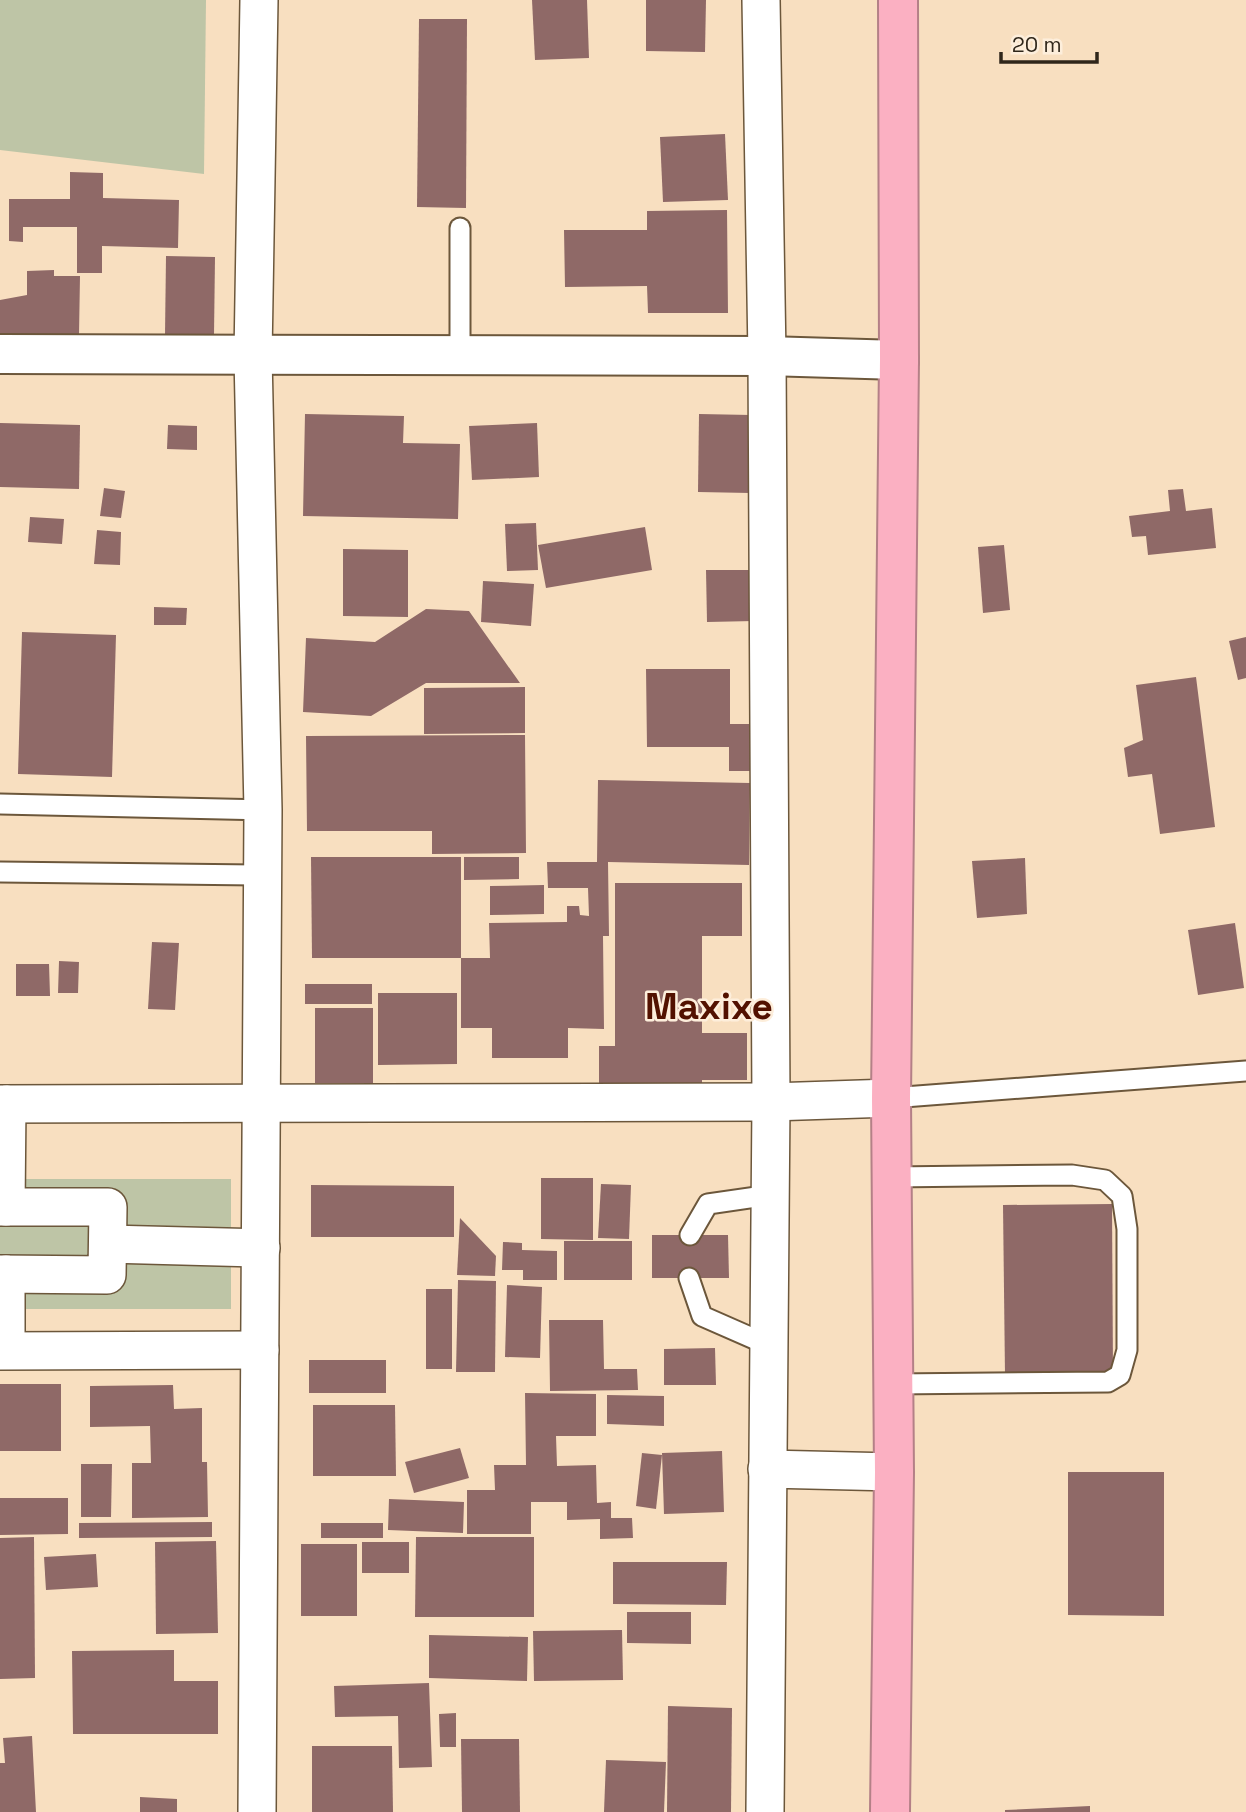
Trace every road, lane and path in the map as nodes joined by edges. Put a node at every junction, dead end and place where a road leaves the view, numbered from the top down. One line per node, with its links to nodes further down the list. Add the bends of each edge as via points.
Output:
1 (259, 0): 6 (street)
2 (761, 0): 8 (street)
3 (898, 0): 9 (highway)
4 (460, 228): 7 (lane)
5 (0, 354): 6 (main road)
6 (253, 356): 7 (main road); 11 (street)
7 (460, 356): 8 (main road)
8 (767, 356): 9 (main road); 16 (street)
9 (900, 360): 15 (highway)
10 (0, 804): 11 (lane)
11 (263, 810): 13 (street)
12 (0, 872): 13 (lane)
13 (262, 875): 17 (street)
14 (1246, 1071): 15 (lane)
15 (891, 1098): 16 (street); 19 (highway)
16 (771, 1102): 17 (street); 20 (street)
17 (262, 1103): 18 (street); 24 (street)
18 (4, 1104): 21 (street)
19 (891, 1177): 30 (highway); 30 (lane, via 1072,1175 1104,1180 1122,1196 1127,1229 1127,1350 1120,1375 1108,1382)
20 (770, 1195): 22 (lane, via 708,1204); 27 (street)
21 (3, 1208): 23 (street, via 108,1207)
22 (690, 1235)
23 (108, 1244): 24 (street); 25 (street, via 107,1275)
24 (261, 1248): 29 (street)
25 (3, 1274): 28 (street)
26 (689, 1278): 27 (lane, via 702,1316)
27 (768, 1345): 31 (street)
28 (4, 1348): 29 (street)
29 (260, 1350): 33 (street)
30 (894, 1384): 32 (highway)
31 (768, 1469): 32 (street); 34 (street)
32 (894, 1472): 35 (highway)
33 (257, 1812)
34 (765, 1812)
35 (890, 1812)

